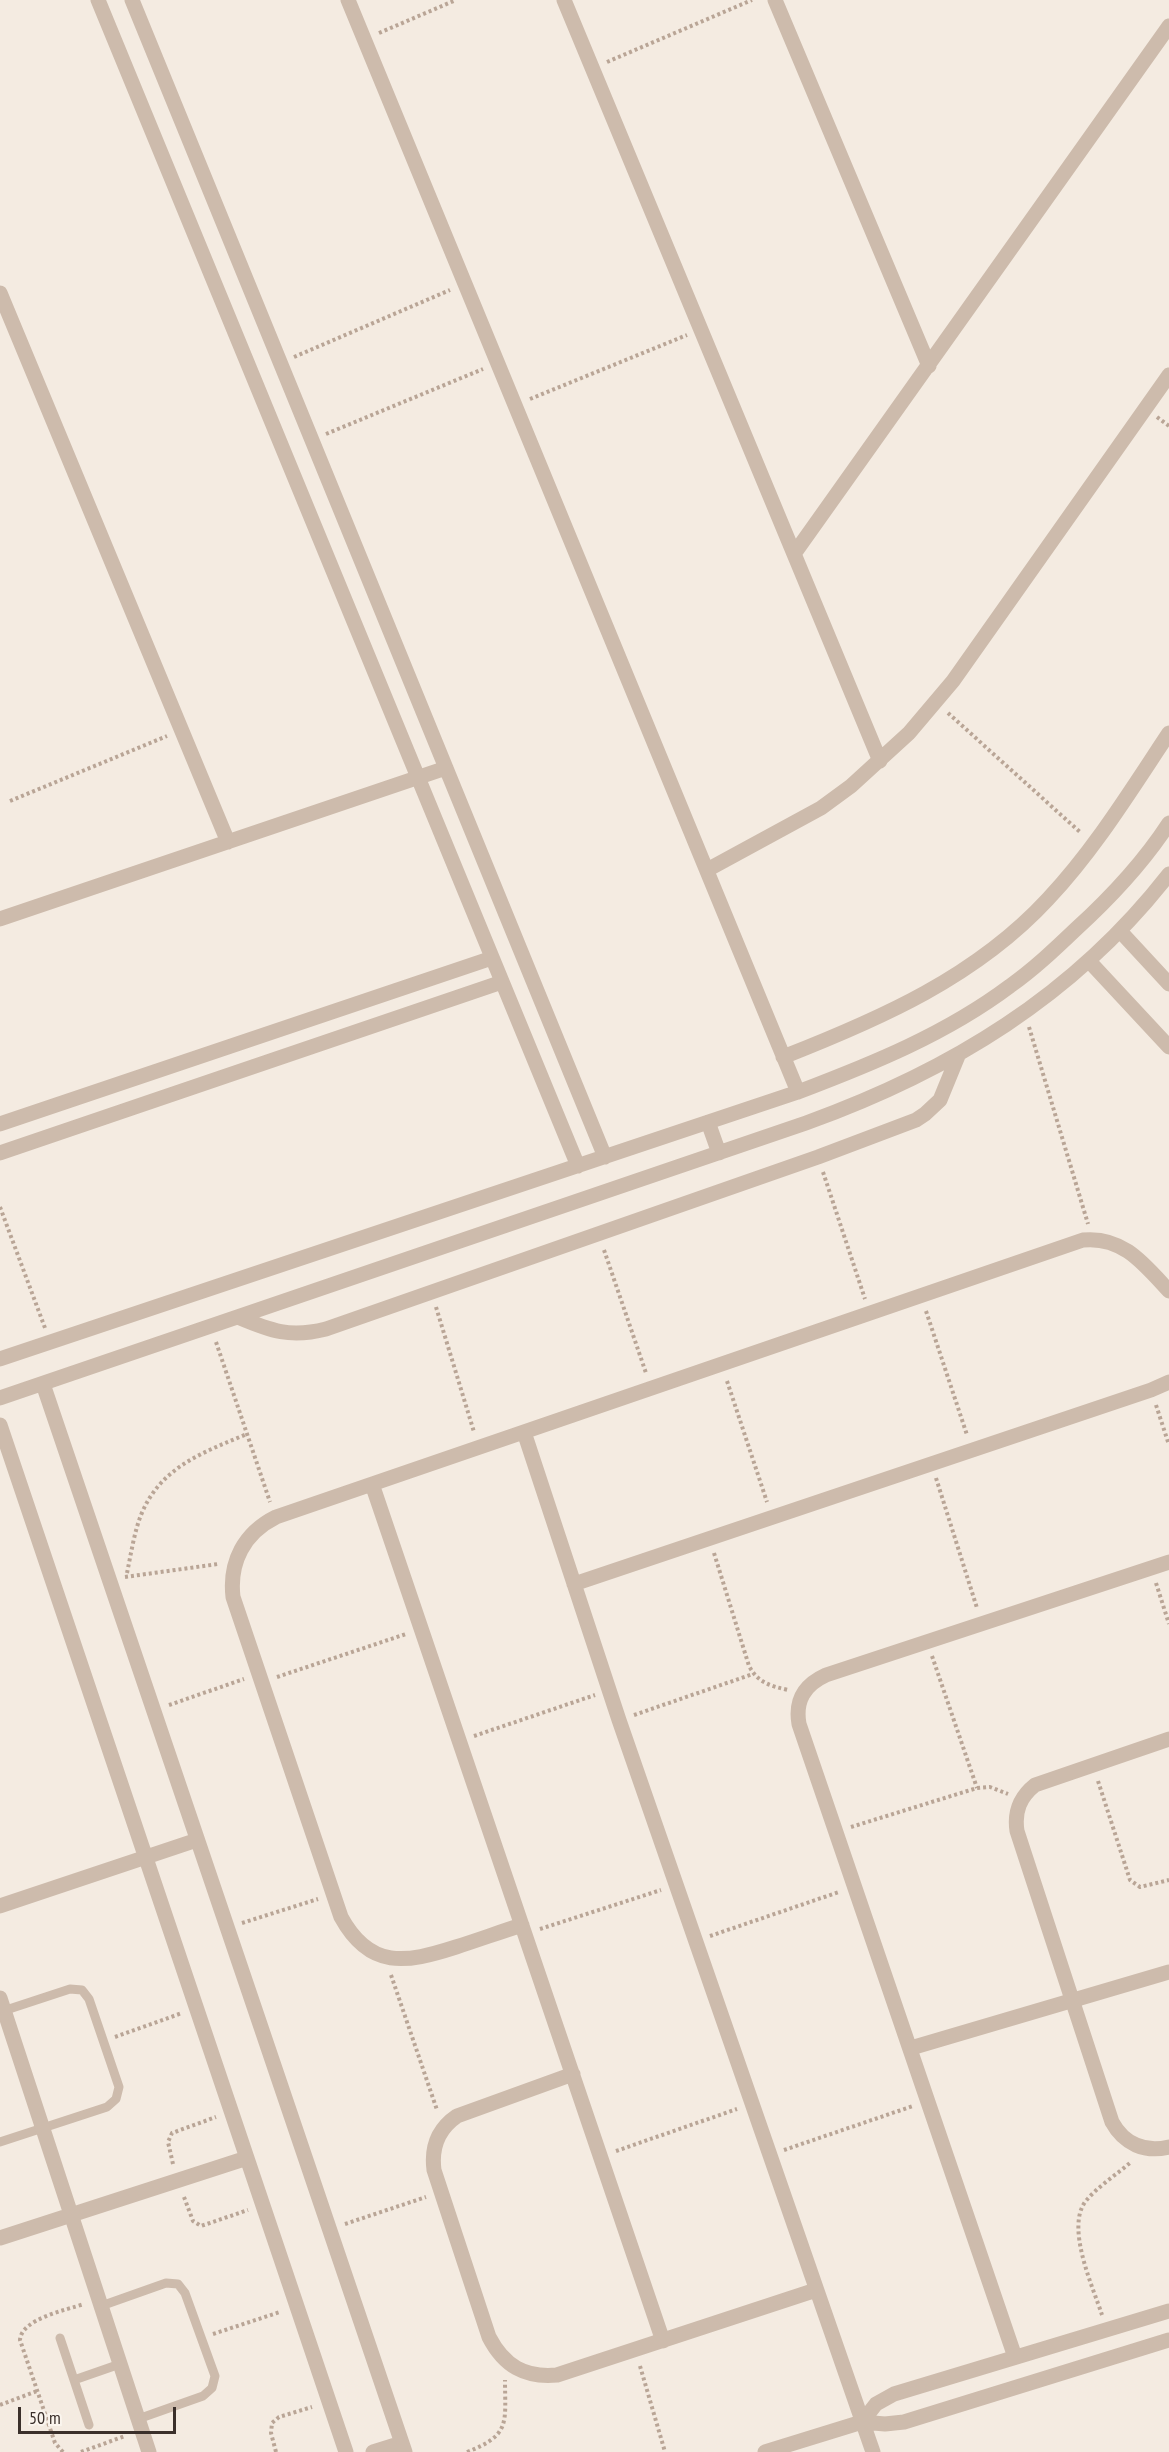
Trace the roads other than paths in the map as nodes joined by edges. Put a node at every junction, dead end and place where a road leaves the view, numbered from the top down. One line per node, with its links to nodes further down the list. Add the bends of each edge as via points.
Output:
1 (98, 0): 14 (street)
2 (132, 0): 13 (street)
3 (348, 0): 17 (street)
4 (564, 0): 10 (street)
5 (775, 0): 8 (street)
6 (1169, 26): 8 (street)
7 (0, 293): 16 (street)
8 (929, 366): 10 (street)
9 (1169, 375): 12 (street, via 936,703)
10 (794, 554): 12 (street)
11 (1169, 733): 28 (street, via 1094,845 1048,900 993,949 933,990 853,1030)
12 (880, 762): 17 (street, via 820,808)
13 (446, 768): 14 (street); 34 (street)
14 (418, 777): 16 (street); 22 (street)
15 (1169, 823): 29 (street, via 1111,897 1010,986 933,1034)
16 (228, 842): 20 (street)
17 (707, 870): 28 (street)
18 (1169, 874): 19 (street)
19 (1162, 889): 21 (street)
20 (0, 919)
21 (1120, 931): 23 (street); 25 (street)
22 (492, 958): 24 (street); 31 (street)
23 (1089, 961): 26 (street); 27 (street, via 1025,1012)
24 (502, 982): 32 (street); 35 (street)
25 (1169, 984)
26 (1169, 1047)
27 (958, 1056): 33 (street, via 852,1107); 37 (street, via 940,1100 925,1114 818,1157 313,1332 273,1332)
28 (783, 1057): 29 (street)
29 (798, 1092): 30 (street)
30 (708, 1122): 33 (street); 34 (street)
31 (0, 1124)
32 (0, 1153)
33 (719, 1153): 37 (street)
34 (605, 1157): 35 (street)
35 (578, 1166): 38 (street)
36 (1169, 1291): 43 (street, via 1130,1251 1113,1242 1083,1240)
37 (238, 1317): 40 (street)
38 (0, 1359)
39 (1169, 1382): 46 (street)
40 (43, 1384): 41 (street); 48 (street)
41 (0, 1398)
42 (0, 1425): 49 (street)
43 (524, 1432): 44 (street); 46 (street)
44 (372, 1484): 51 (street); 51 (street, via 264,1523 247,1540 236,1561 232,1585 333,1894 348,1930 385,1957 422,1958)
45 (1169, 1562): 55 (street, via 826,1675 816,1679 802,1694 799,1724)
46 (574, 1584): 63 (street)
47 (1169, 1739): 53 (street, via 1035,1785 1021,1800 1015,1820 1017,1831)
48 (198, 1840): 49 (street); 75 (street)
49 (146, 1857): 50 (street); 60 (street)
50 (0, 1906)
51 (523, 1930): 56 (street)
52 (1169, 1972): 53 (street)
53 (1072, 2000): 55 (street); 59 (street, via 1112,2121 1122,2137 1146,2149)
54 (1, 2007): 57 (street); 57 (lane, via 76,1988 87,1994 104,2042 119,2087 116,2099 107,2107)
55 (911, 2048): 69 (street)
56 (573, 2074): 68 (street); 68 (street, via 465,2112 449,2121 437,2137 432,2159 489,2337 505,2361 522,2372 543,2377)
57 (42, 2128): 58 (lane); 61 (street)
58 (0, 2142)
59 (1169, 2147)
60 (248, 2158): 61 (street); 77 (street)
61 (71, 2215): 62 (street); 64 (street)
62 (0, 2238)
63 (816, 2290): 68 (street); 72 (street)
64 (100, 2302): 70 (street); 74 (lane, via 172,2282 182,2288 215,2376 212,2388 203,2396)
65 (1169, 2311): 69 (street)
66 (60, 2338): 71 (lane)
67 (1169, 2340): 72 (street, via 904,2421)
68 (663, 2341)
69 (1015, 2357): 72 (street, via 894,2394 876,2404)
70 (120, 2364): 71 (lane); 74 (street)
71 (74, 2380): 73 (lane)
72 (862, 2422): 79 (street); 80 (street)
73 (89, 2425)
74 (140, 2425): 76 (street)
75 (404, 2447): 78 (street)
76 (149, 2452)
77 (346, 2452)
78 (373, 2452)
79 (765, 2452)
80 (873, 2452)

